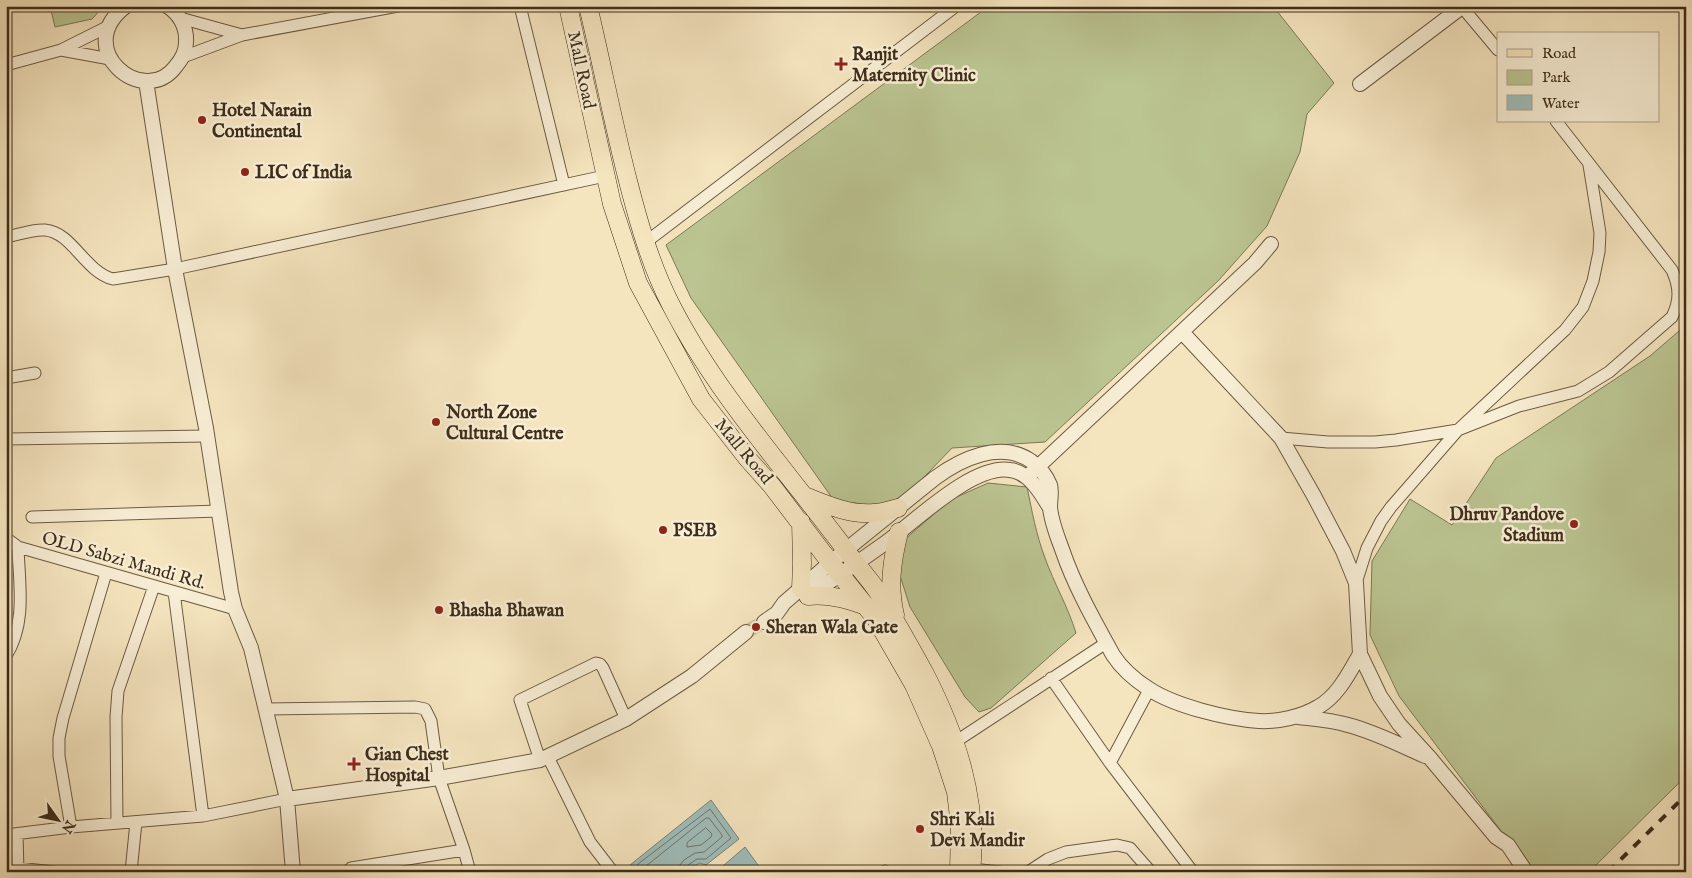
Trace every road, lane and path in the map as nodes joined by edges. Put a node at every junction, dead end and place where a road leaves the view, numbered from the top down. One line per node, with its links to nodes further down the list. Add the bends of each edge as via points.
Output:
1 (126, 6): 10 (street)
2 (167, 6): 9 (street)
3 (398, 6): 11 (street)
4 (520, 6): 22 (street)
5 (568, 6): 21 (main road, Mall Road)
6 (588, 6): 24 (main road, Mall Road, via 616,133)
7 (956, 6): 24 (street)
8 (1463, 7): 12 (street); 18 (street)
9 (180, 18): 11 (street); 14 (street, via 186,31)
10 (109, 26): 13 (street); 15 (street, via 106,47)
11 (242, 35): 14 (street)
12 (1497, 49)
13 (61, 50): 15 (street); 16 (street)
14 (183, 57): 17 (street, via 173,71)
15 (110, 59): 17 (street, via 132,78)
16 (6, 65)
17 (146, 81): 26 (street)
18 (1360, 84)
19 (1557, 122): 20 (street)
20 (1589, 163): 30 (street, via 1600,233 1593,281 1583,307 1565,330); 30 (street, via 1672,270 1680,295 1677,307 1672,317 1595,382 1578,391 1519,406)
21 (605, 176): 22 (street); 41 (main road, Mall Road, via 638,283 701,399)
22 (564, 185): 26 (street)
23 (6, 237): 26 (street, via 50,231 70,244 96,270 113,279)
24 (646, 242): 36 (main road, Mall Road, via 655,271 700,357)
25 (1271, 244): 27 (street)
26 (175, 269): 31 (street)
27 (1182, 332): 32 (street); 34 (street)
28 (35, 373): 29 (street)
29 (6, 378)
30 (1458, 430): 32 (street, via 1375,442); 48 (street, via 1380,521)
31 (207, 436): 33 (street); 39 (street)
32 (1281, 438): 48 (street, via 1343,551)
33 (6, 439)
34 (1038, 466): 35 (street); 37 (street, via 1015,454 983,454 947,469); 38 (street, via 1050,485)
35 (1027, 477): 38 (street); 42 (street, via 1012,470 987,472 949,493)
36 (805, 496): 37 (main road, via 836,509 858,513); 45 (main road, Mall Road)
37 (898, 508): 45 (street)
38 (1050, 508): 57 (street, via 1070,570)
39 (219, 511): 40 (street); 53 (street)
40 (32, 517)
41 (801, 522): 46 (main road, Mall Road); 51 (main road)
42 (899, 532): 45 (street); 55 (main road, via 891,568 893,608)
43 (6, 538): 44 (street, OLD Sabzi Mandi Rd.)
44 (18, 547): 47 (street, OLD Sabzi Mandi Rd.); 59 (street, via 20,614 16,638)
45 (851, 557): 46 (street); 55 (main road, Mall Road)
46 (836, 568): 51 (street); 52 (main road, Mall Road)
47 (106, 572): 49 (street, OLD Sabzi Mandi Rd.); 74 (street, via 59,738)
48 (1356, 583): 58 (street)
49 (154, 586): 50 (street, OLD Sabzi Mandi Rd.); 73 (street, via 118,691)
50 (174, 592): 53 (street, OLD Sabzi Mandi Rd.); 71 (street)
51 (805, 593): 52 (main road, via 837,597); 54 (street, via 784,603)
52 (866, 606): 79 (main road, Mall Road, via 914,685 941,746 956,792)
53 (235, 609): 62 (street, via 251,648)
54 (764, 622)
55 (898, 626): 65 (main road, Mall Road, via 939,700)
56 (746, 632): 64 (street, via 692,676)
57 (1106, 643): 60 (street); 61 (street, via 1120,666)
58 (1360, 654): 63 (street, via 1334,695 1319,707); 66 (street, via 1390,712)
59 (6, 656)
60 (1052, 678): 65 (street); 68 (street)
61 (1149, 690): 63 (street, via 1184,705 1228,716 1260,721); 68 (street)
62 (266, 709): 69 (street, via 426,709 431,721); 70 (street)
63 (1296, 717): 66 (street, via 1350,725)
64 (626, 719): 67 (street); 67 (street, via 603,668 596,662 520,700)
65 (955, 742): 79 (main road, Mall Road, via 969,791 972,823)
66 (1430, 758): 76 (street)
67 (544, 759): 69 (street); 85 (street, via 590,842)
68 (1110, 764): 89 (street)
69 (439, 778): 70 (street); 77 (street)
70 (288, 799): 71 (street); 82 (street)
71 (203, 816): 72 (street)
72 (136, 822): 73 (street); 81 (street)
73 (117, 823): 74 (street)
74 (71, 827): 75 (street)
75 (12, 834): 78 (street)
76 (1496, 837): 90 (street, via 1500,851); 91 (street, via 1508,845)
77 (464, 850): 83 (street, via 351,868); 84 (street)
78 (18, 870): 80 (street)
79 (967, 871): 86 (street)
80 (54, 872)
81 (130, 872)
82 (293, 872)
83 (348, 872)
84 (470, 872)
85 (614, 872)
86 (1000, 872)
87 (1028, 872): 88 (street, via 1066,852 1117,845 1130,848)
88 (1151, 872)
89 (1193, 872)
90 (1516, 872)
91 (1526, 872)

